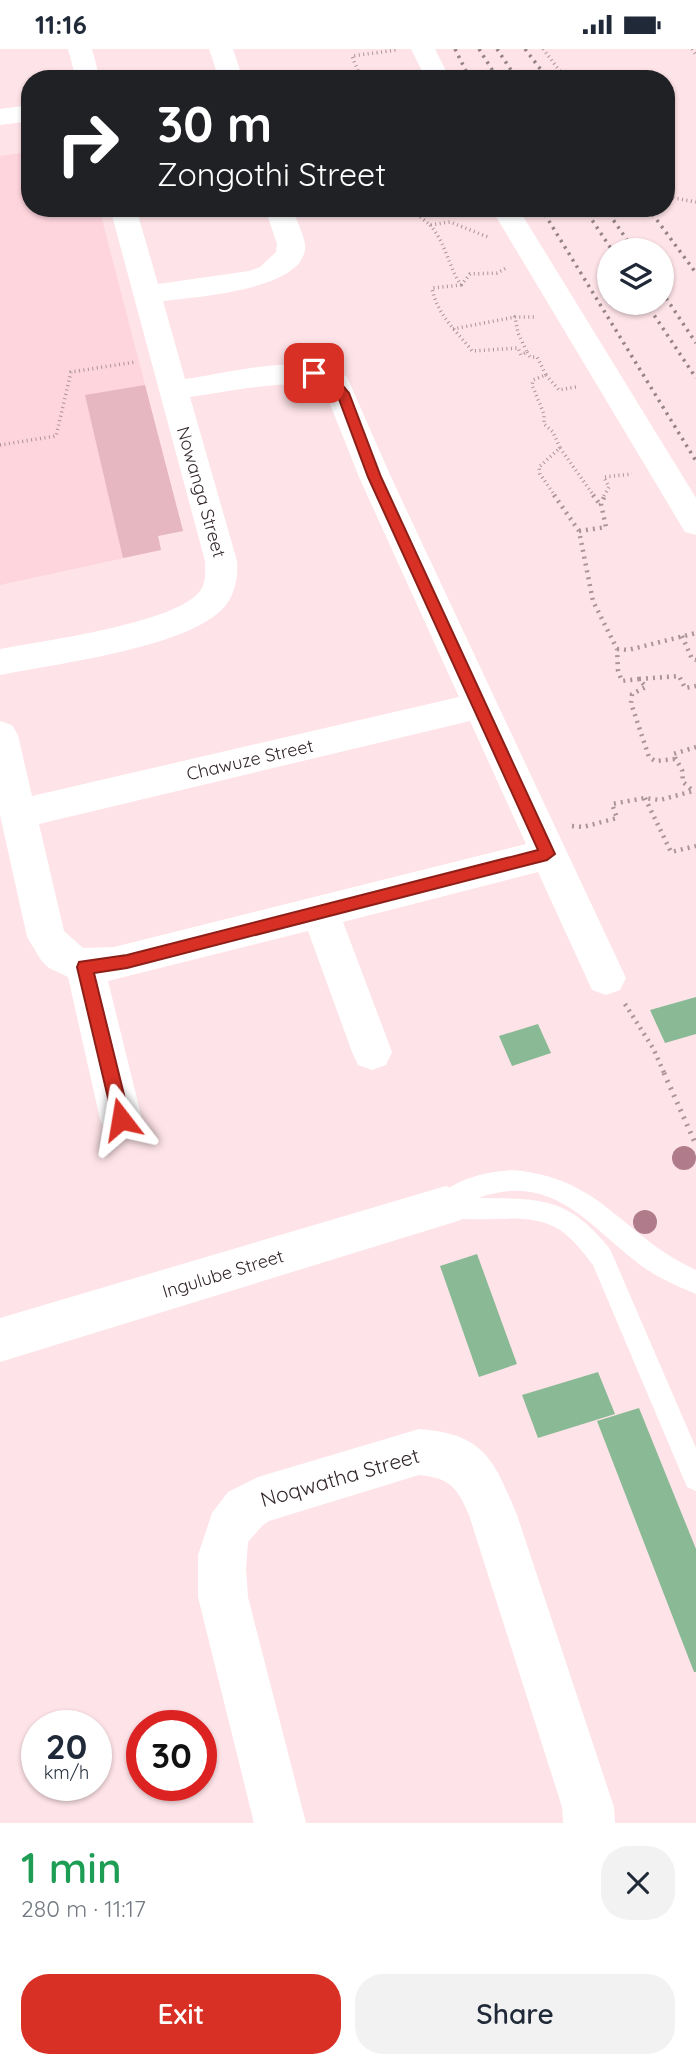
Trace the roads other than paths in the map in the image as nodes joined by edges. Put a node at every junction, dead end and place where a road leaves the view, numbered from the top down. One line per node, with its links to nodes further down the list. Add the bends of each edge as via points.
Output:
1 (80, 49): 4 (street)
2 (220, 49): 5 (street)
3 (411, 50): 6 (street)
4 (86, 70)
5 (228, 70)
6 (430, 70)
7 (21, 114): 8 (street)
8 (0, 117)
9 (125, 217): 12 (street, Nowanga Street)
10 (281, 217): 12 (street, via 290,254 270,272 254,279)
11 (509, 217): 14 (street)
12 (146, 295): 13 (street, Nowanga Street)
13 (172, 390): 15 (street, Nowanga Street, via 221,561 216,593 206,605 167,626); 16 (street, via 298,373 328,377 337,384)
14 (696, 524)
15 (0, 662)
16 (481, 705): 18 (street, Chawuze Street); 19 (street)
17 (0, 735): 18 (street)
18 (19, 814): 21 (street, via 46,937 56,952)
19 (542, 841): 20 (street); 22 (street)
20 (320, 911): 21 (street, via 127,961); 23 (street)
21 (85, 967): 24 (street)
22 (606, 978)
23 (372, 1052)
24 (121, 1119)
25 (446, 1206): 26 (lane, via 459,1193 493,1182 519,1180 552,1188 581,1201 654,1261); 27 (street, Ingulube Street); 28 (lane, via 472,1211 542,1210 561,1216 587,1234 602,1257)
26 (696, 1282)
27 (0, 1340)
28 (696, 1478)
29 (280, 1823): 30 (street, Noqwatha Street, via 223,1597 219,1562 225,1538 246,1507 258,1501 419,1453 441,1453 465,1462 480,1484 588,1807)
30 (589, 1823)

